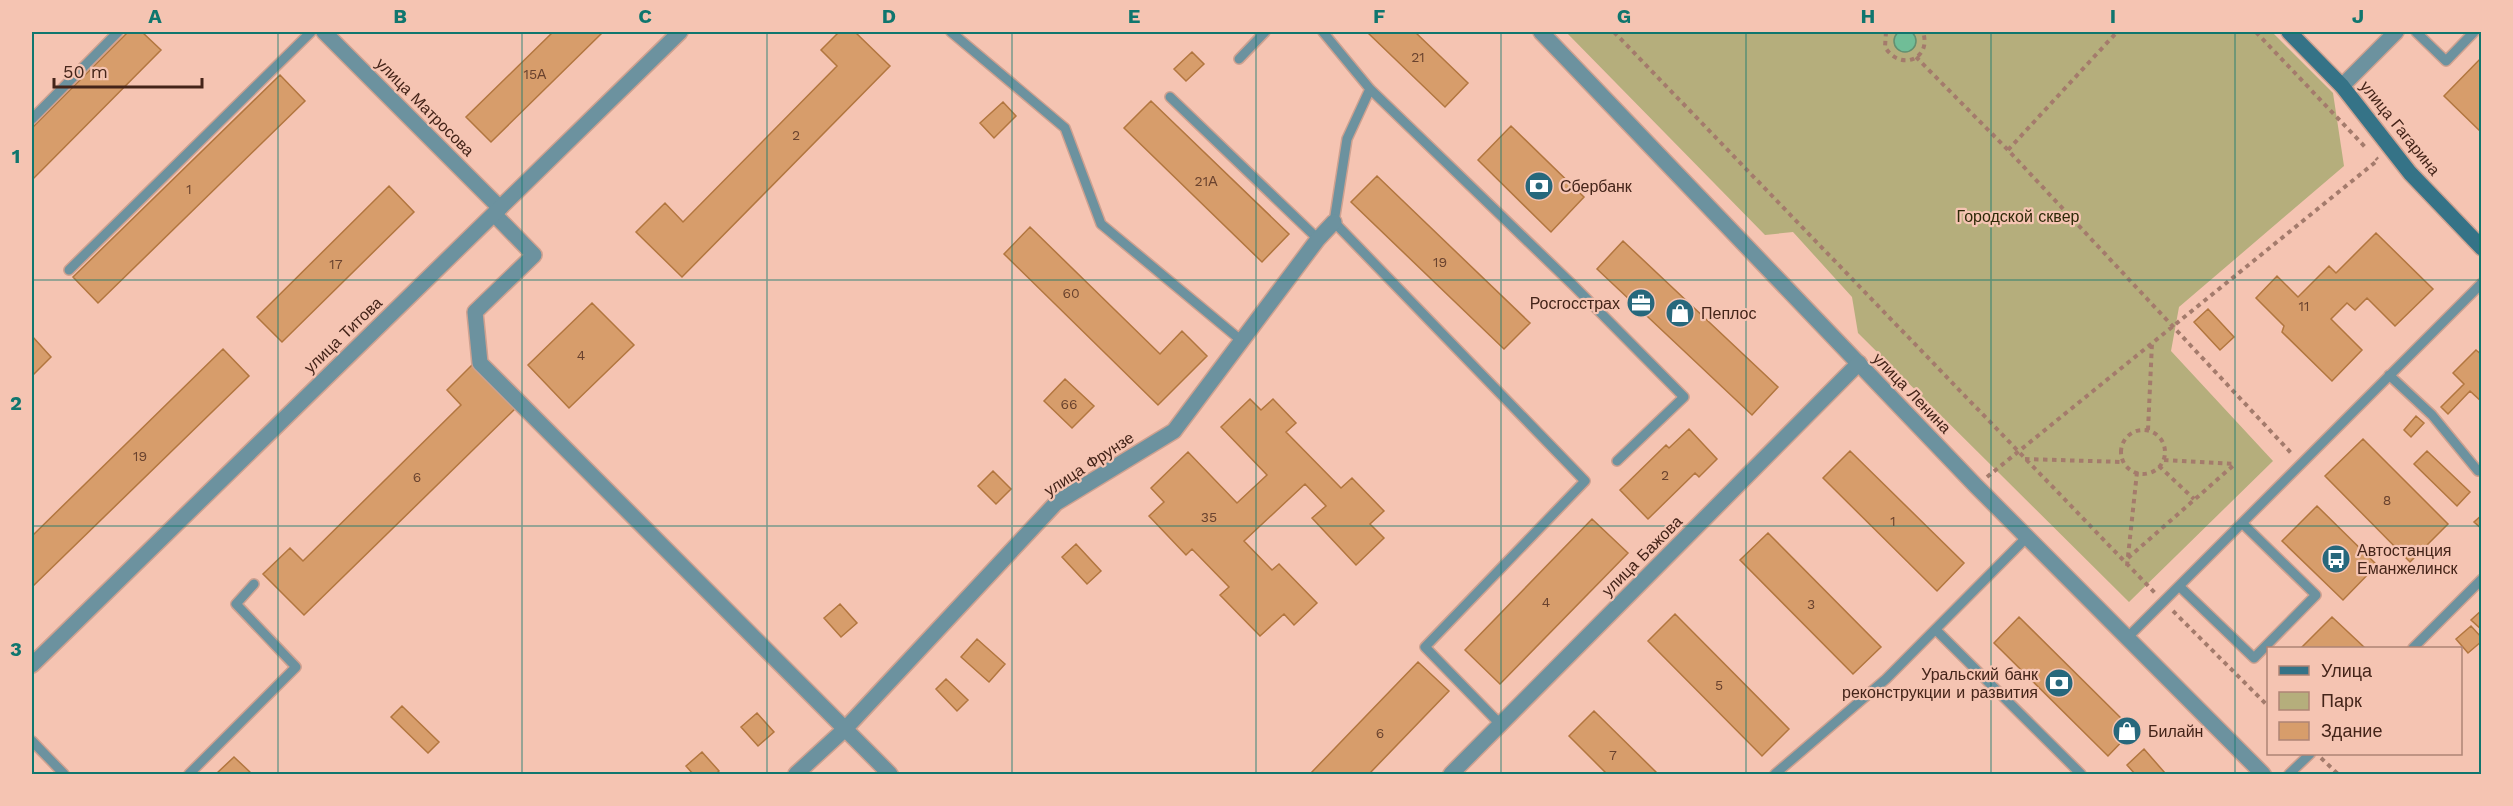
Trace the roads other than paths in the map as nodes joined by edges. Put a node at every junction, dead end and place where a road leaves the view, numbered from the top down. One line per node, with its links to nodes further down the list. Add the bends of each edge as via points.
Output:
1 (118, 32): 19 (lane)
2 (311, 32): 24 (lane)
3 (324, 32): 20 (street, улица Матросова)
4 (680, 32): 20 (street, улица Титова)
5 (951, 32): 14 (lane)
6 (967, 32): 14 (lane)
7 (1265, 32): 15 (lane)
8 (1323, 32): 17 (lane)
9 (1541, 32): 27 (street, улица Ленина)
10 (2289, 32): 16 (main road, улица Гагарина)
11 (2396, 32): 16 (street)
12 (2416, 32): 13 (lane, via 2446,60)
13 (2474, 32)
14 (959, 39): 26 (lane, via 1065,128 1101,224)
15 (1239, 59)
16 (2342, 86): 23 (main road, улица Гагарина, via 2410,173)
17 (1370, 89): 21 (lane, via 1347,139); 29 (lane, via 1684,397)
18 (1170, 97): 22 (lane)
19 (32, 119)
20 (497, 211): 39 (street, улица Титова); 41 (street, улица Матросова, via 534,255 475,312 480,363)
21 (1334, 222): 22 (street, улица Фрунзе); 40 (lane, via 1585,480 1425,647)
22 (1318, 239): 26 (street, улица Фрунзе)
23 (2481, 248)
24 (69, 270)
25 (2481, 283): 28 (lane)
26 (1243, 342): 41 (street, улица Фрунзе, via 1174,431 1056,503)
27 (1858, 363): 32 (street, улица Ленина); 40 (street, улица Бажова)
28 (2389, 375): 30 (lane, via 2432,415); 31 (lane)
29 (1617, 460)
30 (2478, 471)
31 (2242, 523): 35 (lane); 35 (lane, via 2316,595 2254,658)
32 (2027, 537): 36 (lane); 37 (street, улица Ленина)
33 (2481, 579): 38 (lane)
34 (254, 584): 45 (lane, via 236,604 296,668)
35 (2179, 586): 37 (lane)
36 (1936, 630): 49 (lane, via 1886,679); 50 (lane)
37 (2127, 638): 51 (street, улица Ленина)
38 (2414, 647)
39 (33, 660)
40 (1500, 724): 48 (street, улица Бажова)
41 (845, 729): 46 (street, улица Фрунзе); 47 (street)
42 (32, 741): 44 (lane)
43 (2308, 755): 52 (lane)
44 (64, 774)
45 (189, 774)
46 (796, 774)
47 (890, 774)
48 (1451, 774)
49 (1775, 774)
50 (2081, 774)
51 (2263, 774)
52 (2289, 774)

